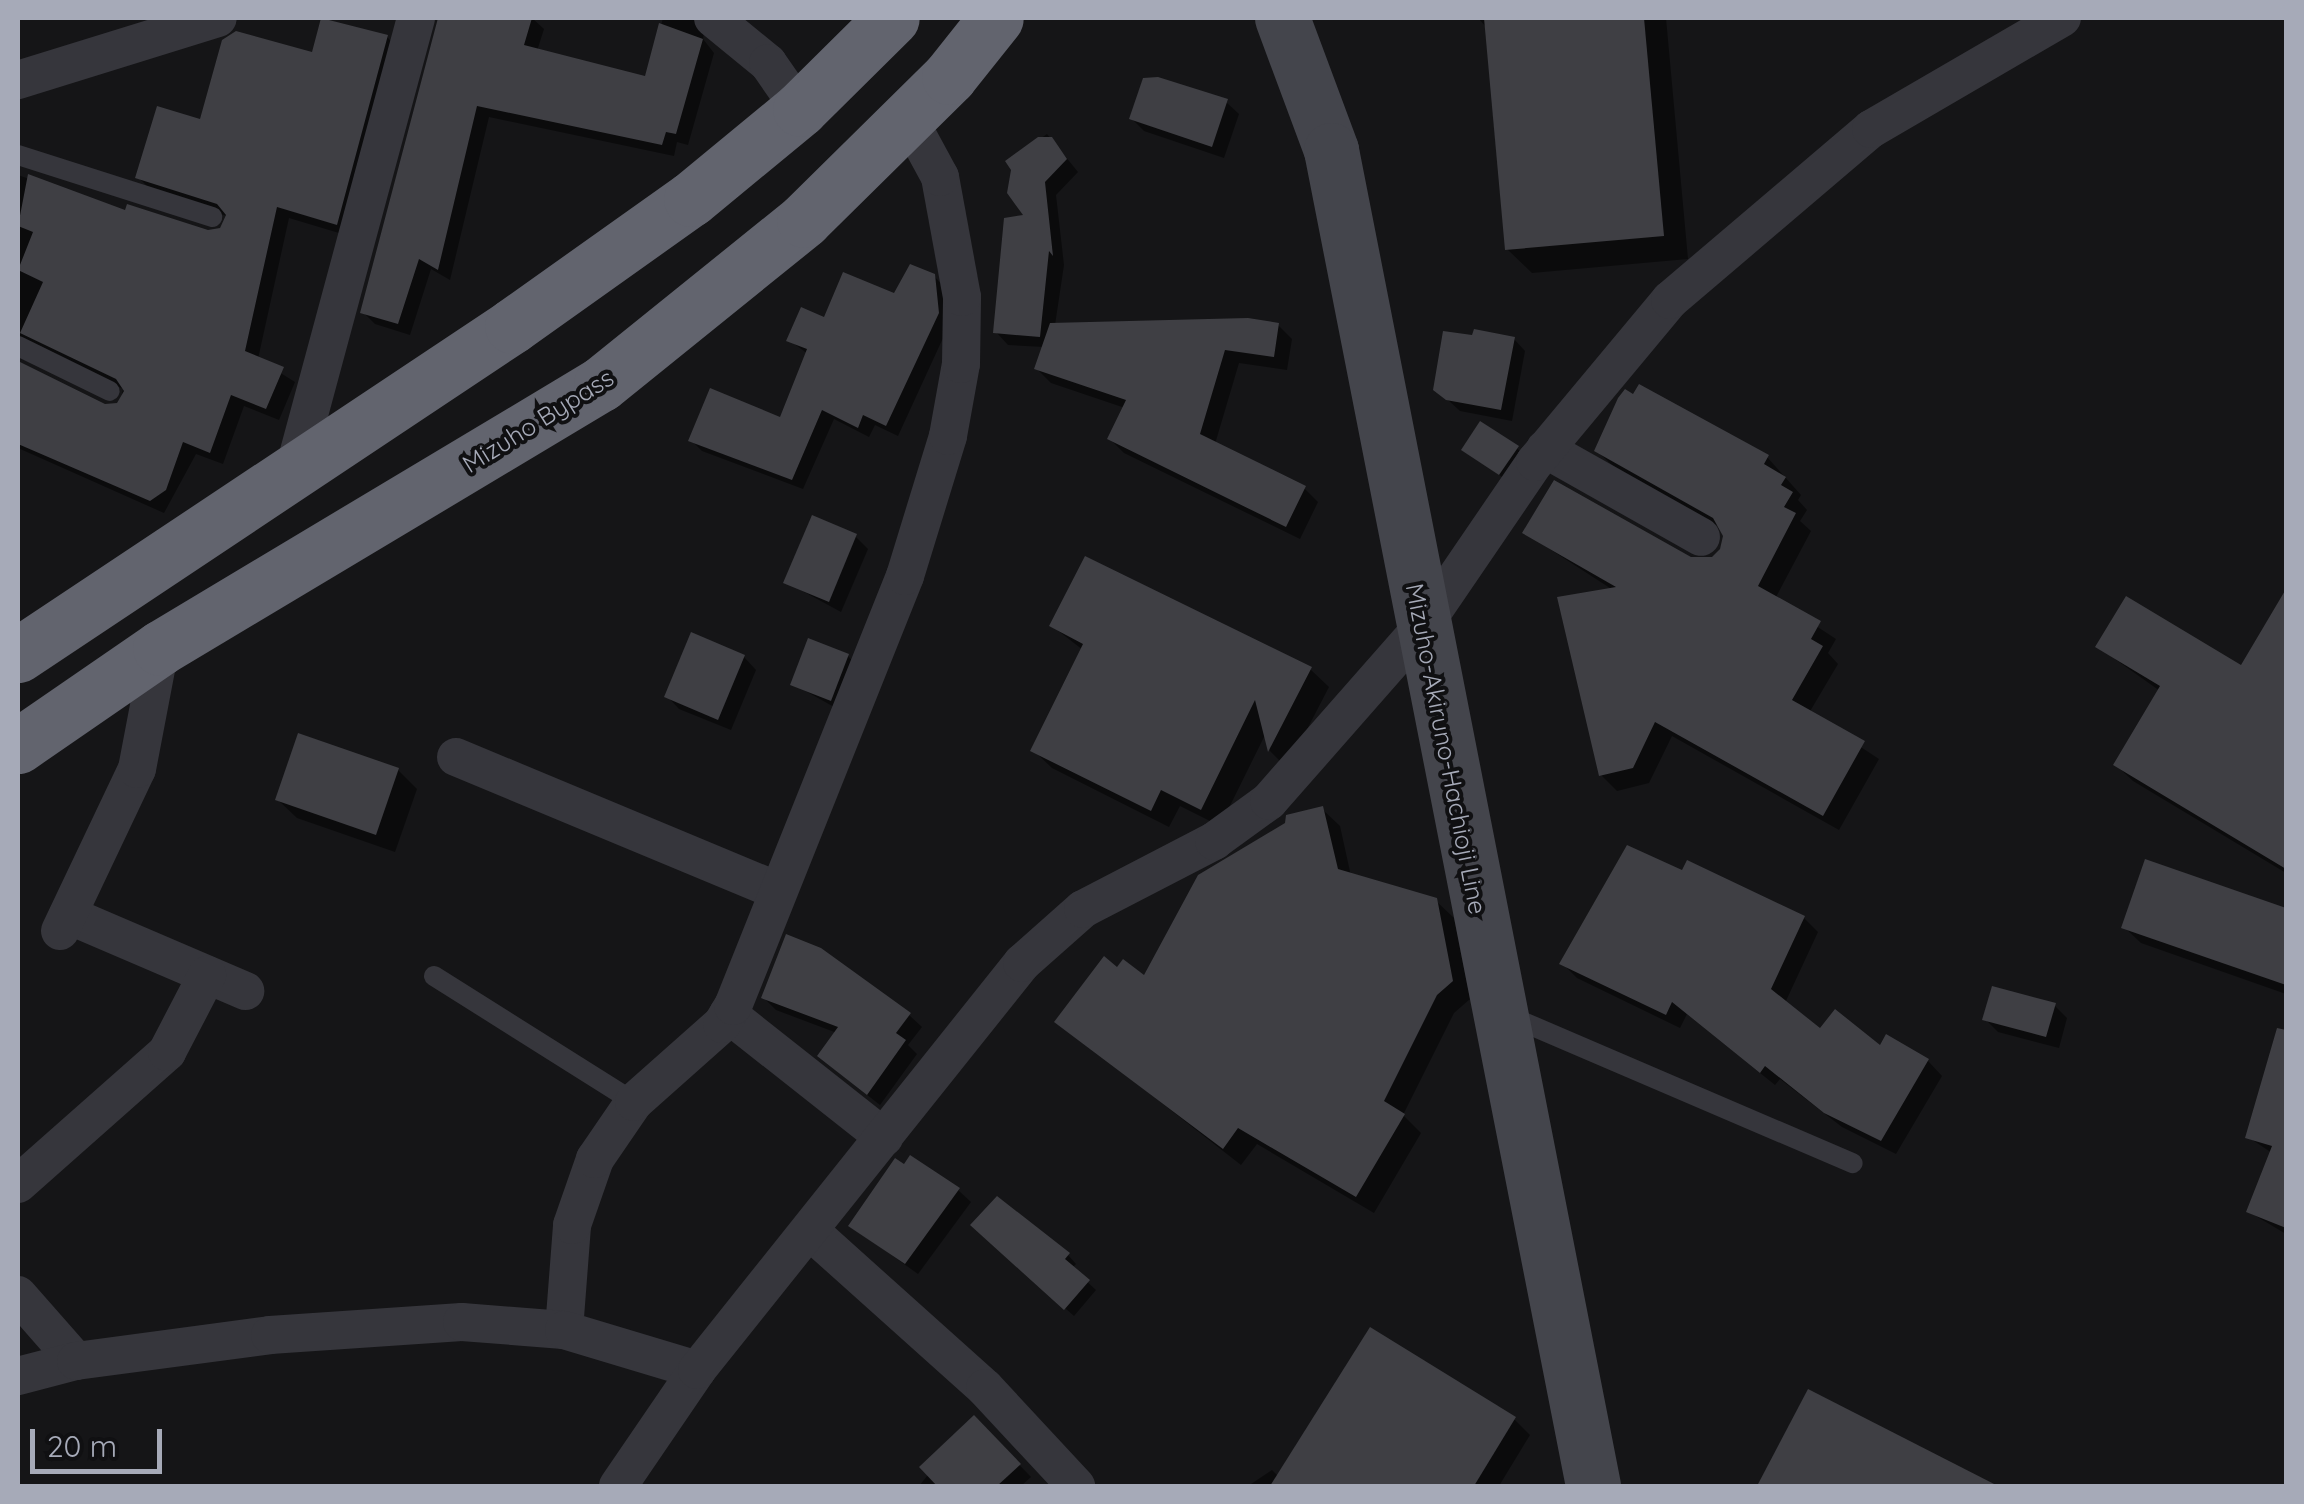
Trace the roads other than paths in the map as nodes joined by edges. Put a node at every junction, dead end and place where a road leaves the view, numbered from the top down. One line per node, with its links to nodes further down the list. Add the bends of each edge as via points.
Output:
1 (218, 18): 8 (street)
2 (416, 18): 16 (street)
3 (713, 18): 9 (street, via 768,63)
4 (892, 18): 9 (highway)
5 (996, 18): 10 (highway, Mizuho Bypass)
6 (1282, 18): 18 (main road, Mizuho-Akiruno-Hachioji Line, via 1331,150)
7 (2062, 18): 15 (street, via 1871,129 1670,300)
8 (18, 80)
9 (800, 109): 16 (highway, via 675,211)
10 (909, 120): 19 (highway, Mizuho Bypass, via 704,306 601,384); 23 (street, via 940,177 962,296 962,364 948,436 905,576)
11 (18, 154): 12 (lane)
12 (212, 218)
13 (18, 346): 14 (lane)
14 (110, 391)
15 (1545, 449): 17 (street); 18 (street)
16 (293, 474): 20 (highway)
17 (1701, 537)
18 (1423, 626): 27 (main road, Mizuho-Akiruno-Hachioji Line); 30 (street, via 1269,801 1214,841 1083,909 1022,963)
19 (160, 648): 21 (highway, Mizuho Bypass); 24 (street, via 138,769 64,923)
20 (18, 654)
21 (18, 746)
22 (456, 757): 23 (street)
23 (776, 890): 28 (street)
24 (206, 974): 26 (street); 32 (street, via 166,1052)
25 (434, 976): 29 (lane)
26 (245, 991)
27 (1496, 1010): 31 (lane); 41 (main road, Mizuho-Akiruno-Hachioji Line)
28 (728, 1014): 29 (street); 30 (street)
29 (634, 1102): 35 (street, via 596,1159 572,1226)
30 (884, 1138): 33 (street)
31 (1852, 1164)
32 (18, 1184)
33 (810, 1231): 37 (street); 40 (street, via 985,1388)
34 (18, 1295): 36 (street)
35 (564, 1330): 36 (street, via 372,1324); 37 (street)
36 (76, 1362): 38 (street)
37 (697, 1370): 39 (street)
38 (18, 1376)
39 (618, 1486)
40 (1076, 1486)
41 (1593, 1486)

